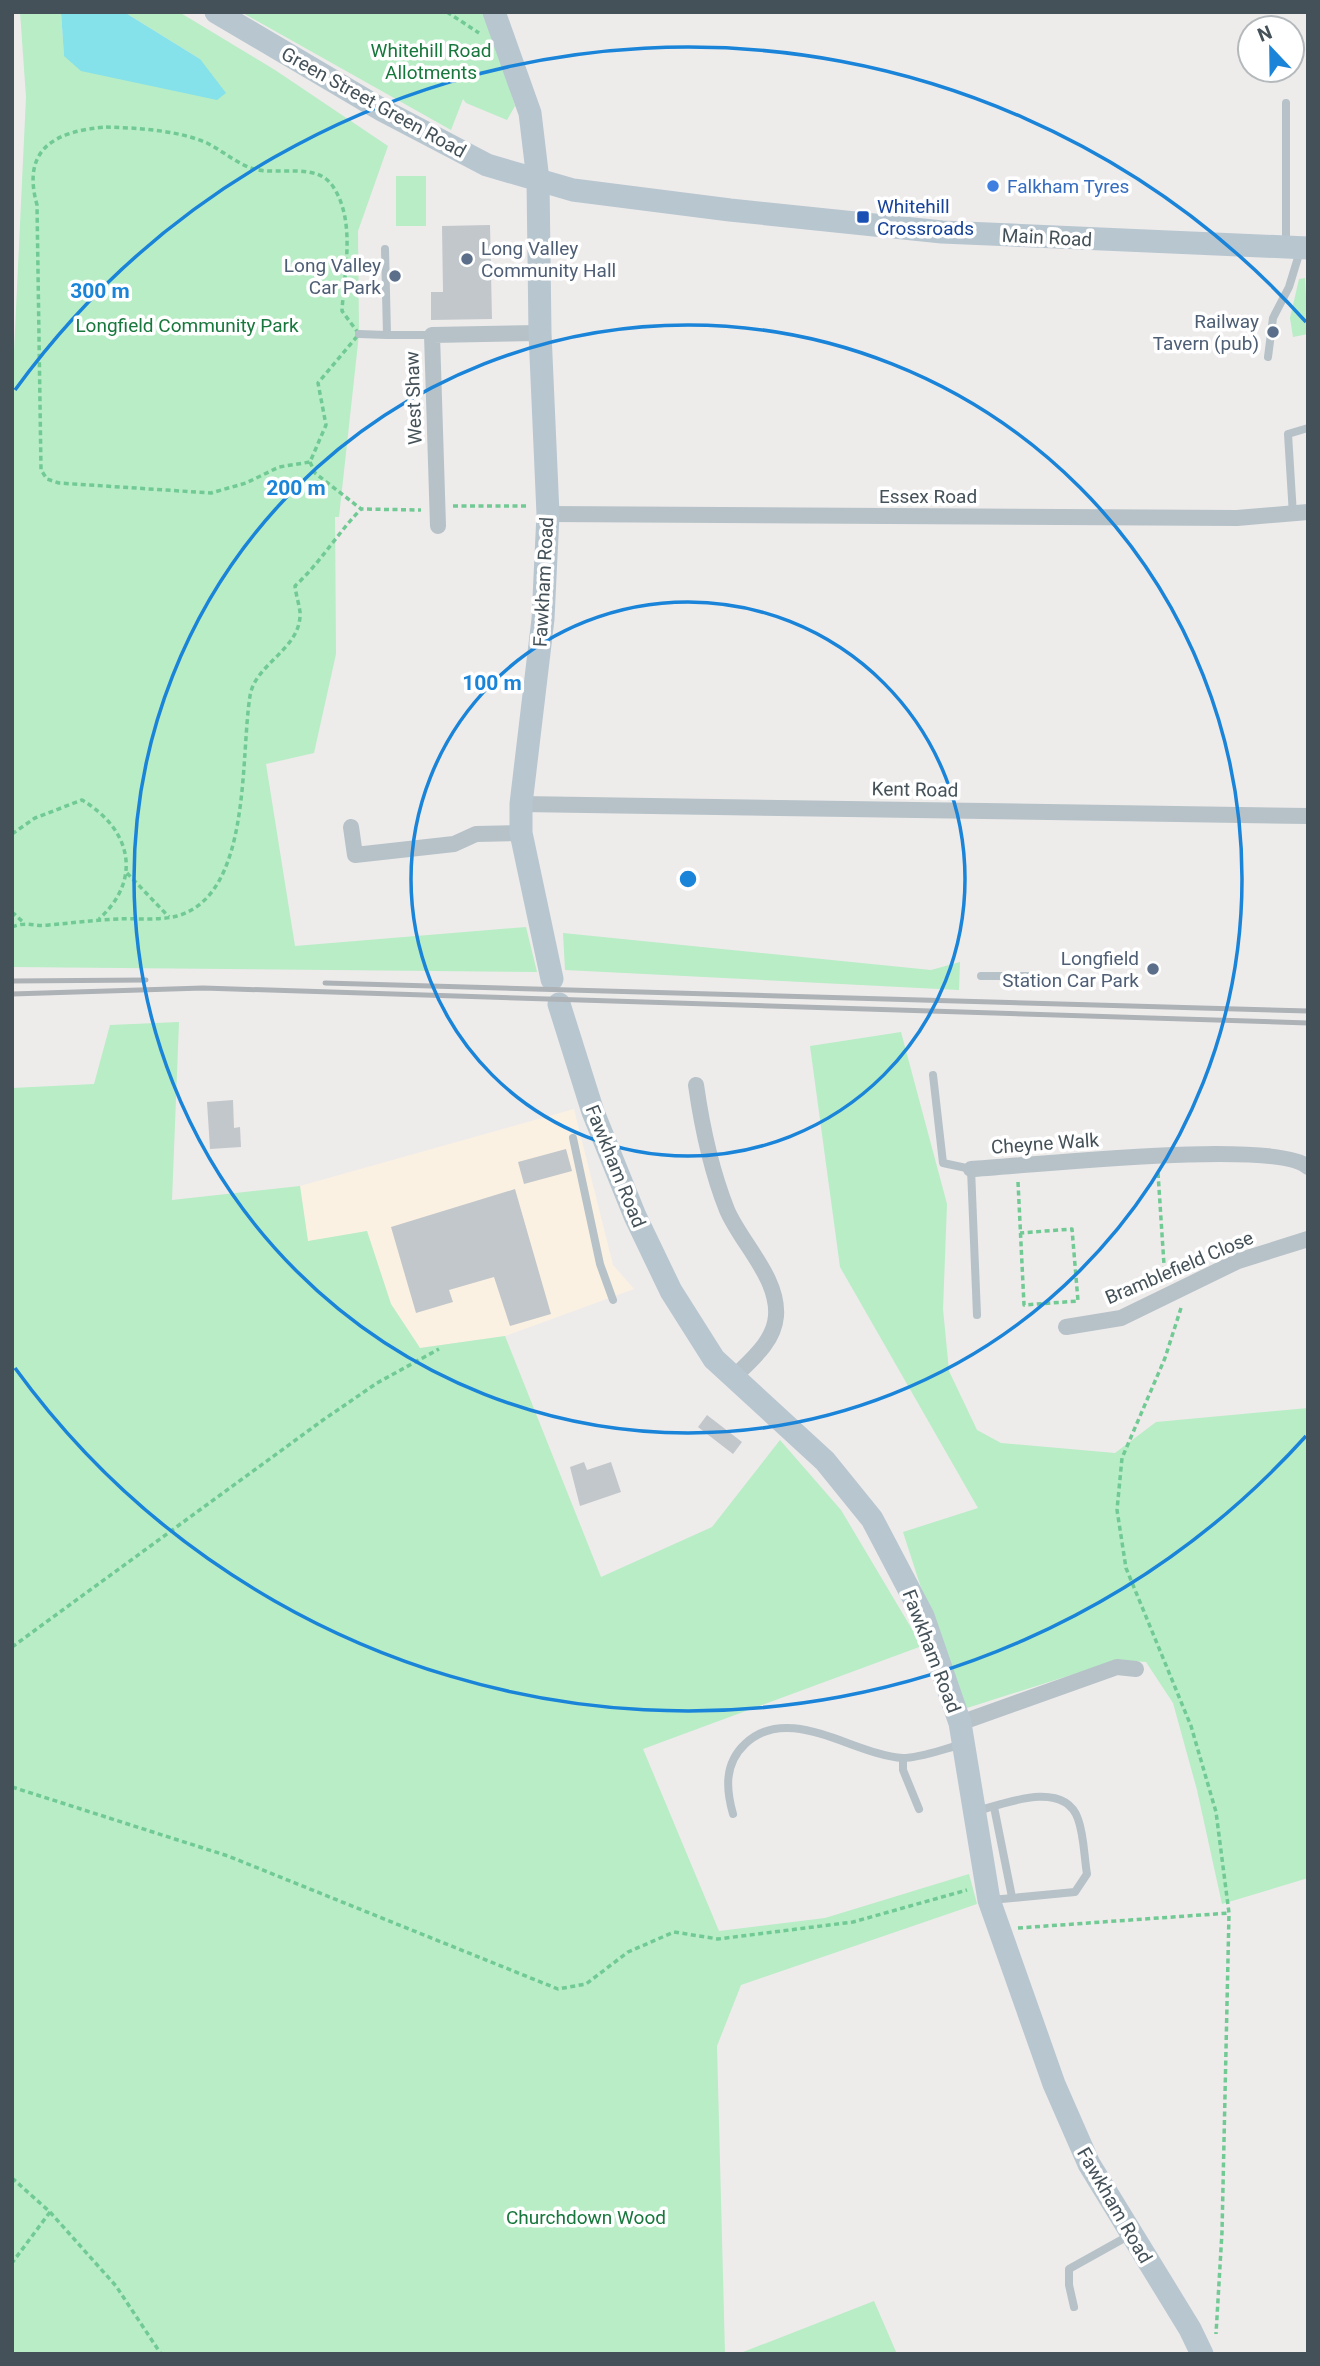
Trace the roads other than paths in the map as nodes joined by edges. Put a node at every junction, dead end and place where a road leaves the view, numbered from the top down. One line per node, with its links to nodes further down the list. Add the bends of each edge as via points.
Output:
1 (216, 12): 4 (street, Green Street Green Road, via 382,110 487,165)
2 (495, 12): 4 (street, Fawkham Road, via 530,113)
3 (1286, 103): 5 (lane)
4 (538, 180): 5 (street, Main Road, via 573,190 942,232); 7 (street, Fawkham Road)
5 (1298, 248): 11 (lane, via 1289,287 1273,318)
6 (385, 249): 9 (lane)
7 (540, 333): 10 (street, West Shaw); 13 (street, Fawkham Road)
8 (359, 334): 9 (lane)
9 (387, 335): 10 (lane)
10 (432, 335): 15 (street, West Shaw)
11 (1268, 357)
12 (1308, 428): 14 (lane, via 1288,433)
13 (547, 510): 14 (street, Essex Road, via 1214,518); 16 (street, Fawkham Road, via 543,619)
14 (1300, 513)
15 (437, 514)
16 (521, 804): 17 (street, Kent Road); 19 (street, Fawkham Road)
17 (1308, 816)
18 (351, 827): 19 (street, via 355,855 454,844 476,834)
19 (521, 833): 22 (street, Fawkham Road)
20 (981, 976): 21 (lane)
21 (1028, 976)
22 (552, 979)
23 (559, 1004): 33 (street, Fawkham Road, via 593,1112 635,1216 671,1291 714,1359)
24 (933, 1075): 28 (lane, via 943,1163)
25 (696, 1085): 33 (street, via 703,1132 727,1210 774,1297 772,1334)
26 (573, 1138): 30 (lane, via 600,1264)
27 (1308, 1167): 28 (street, Cheyne Walk, via 1269,1154)
28 (971, 1169): 31 (lane)
29 (1308, 1239): 32 (street, Bramblefield Close, via 1238,1261 1121,1318)
30 (613, 1300)
31 (977, 1315)
32 (1066, 1327)
33 (734, 1377): 35 (street, Fawkham Road, via 825,1461 872,1519 923,1616)
34 (1136, 1669): 35 (street, via 1117,1667)
35 (962, 1734): 36 (lane); 38 (street, Fawkham Road)
36 (903, 1758): 37 (lane, via 903,1770); 39 (lane, via 792,1727 769,1729 738,1751 729,1770 727,1792)
37 (919, 1809)
38 (984, 1809): 40 (street, Fawkham Road); 41 (lane); 41 (lane, via 1048,1797 1066,1804 1077,1816 1087,1874 1075,1892)
39 (733, 1814)
40 (987, 1892): 41 (lane); 42 (street, Fawkham Road, via 1054,2084 1084,2153)
41 (1012, 1898)
42 (1130, 2235): 43 (lane, via 1069,2269); 44 (street, Fawkham Road, via 1190,2329)
43 (1074, 2307)
44 (1208, 2347)

